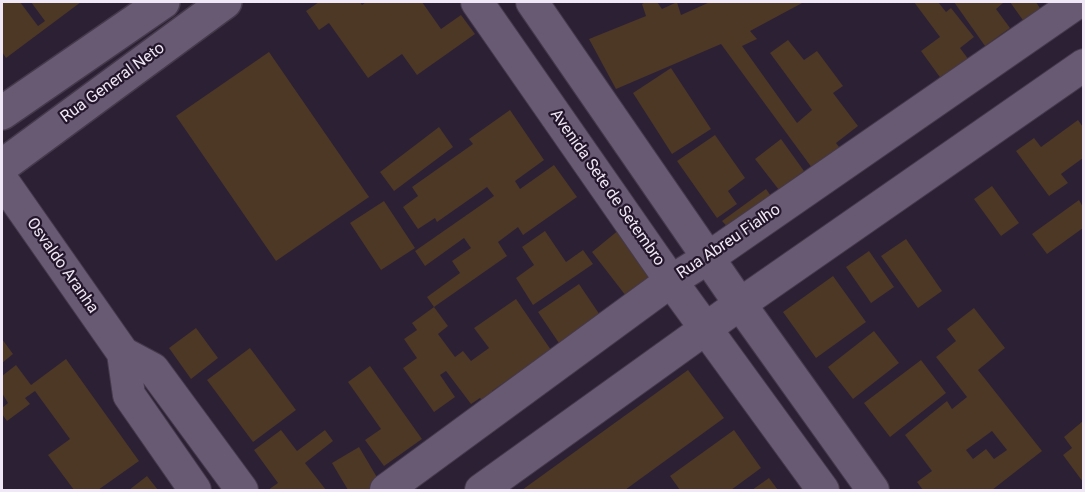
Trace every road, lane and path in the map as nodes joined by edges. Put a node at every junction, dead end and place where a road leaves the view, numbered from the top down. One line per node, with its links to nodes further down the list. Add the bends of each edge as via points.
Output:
1 (163, 2): 6 (street); 8 (street)
2 (225, 2): 6 (street, Rua General Neto)
3 (477, 2): 11 (street, Avenida Sete de Setembro)
4 (532, 2): 9 (street)
5 (1078, 2): 13 (street, Rua Abreu Fialho)
6 (180, 33): 10 (street, Rua General Neto)
7 (1083, 66): 15 (street)
8 (2, 112)
9 (636, 152): 11 (street); 13 (street)
10 (2, 165)
11 (599, 177): 14 (street, Avenida Sete de Setembro)
12 (2, 180): 17 (street, Osvaldo Aranha)
13 (708, 258): 14 (street, Rua Abreu Fialho); 15 (street)
14 (671, 282): 16 (street, Avenida Sete de Setembro); 22 (street, Rua Abreu Fialho)
15 (740, 304): 16 (street); 18 (street)
16 (706, 328): 19 (street, Avenida Sete de Setembro); 23 (street)
17 (123, 352): 20 (street, Osvaldo Aranha, via 129,395); 21 (street, Osvaldo Aranha, via 153,369)
18 (803, 394): 19 (street); 25 (street)
19 (770, 417): 24 (street, Avenida Sete de Setembro)
20 (195, 490)
21 (242, 490)
22 (386, 490)
23 (481, 490)
24 (823, 490)
25 (873, 490)

